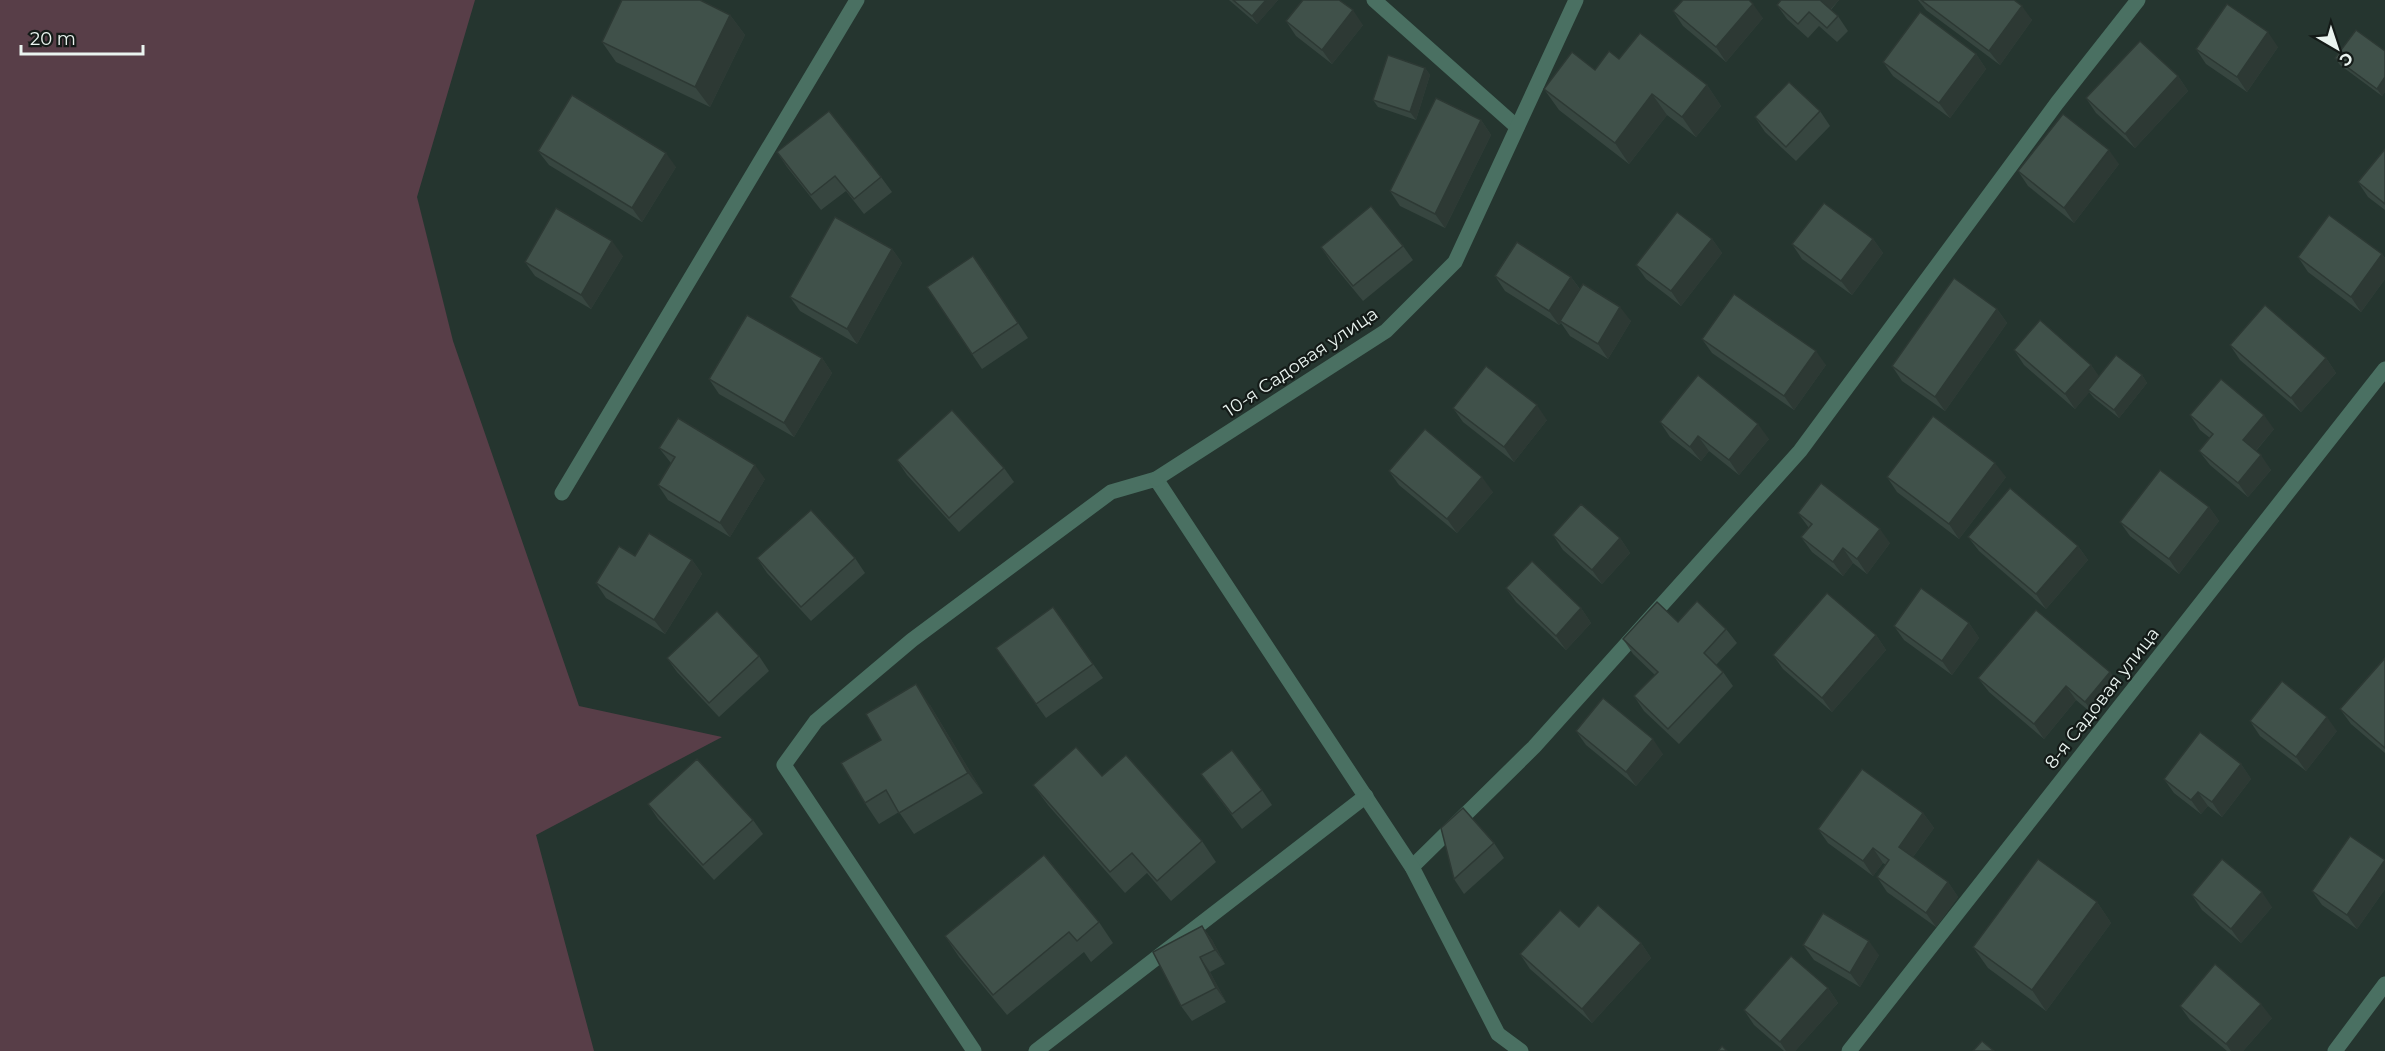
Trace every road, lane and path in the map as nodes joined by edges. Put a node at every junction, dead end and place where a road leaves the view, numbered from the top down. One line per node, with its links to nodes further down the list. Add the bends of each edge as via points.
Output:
1 (857, 0): 8 (street)
2 (1374, 0): 5 (street)
3 (1576, 0): 5 (street, 10-я Садовая улица)
4 (2138, 0): 10 (street, via 2057,102 1800,452 1534,747)
5 (1517, 127): 7 (street, 10-я Садовая улица, via 1455,262 1386,331)
6 (2385, 369): 15 (street, 8-я Садовая улица)
7 (1156, 479): 9 (street); 12 (street, 10-я Садовая улица, via 1112,492 912,640 816,721 784,765)
8 (561, 493)
9 (1366, 796): 10 (street); 13 (street)
10 (1412, 867): 14 (street, via 1498,1034)
11 (2385, 984): 16 (street)
12 (974, 1051)
13 (1036, 1051)
14 (1521, 1051)
15 (1849, 1051)
16 (2335, 1051)

